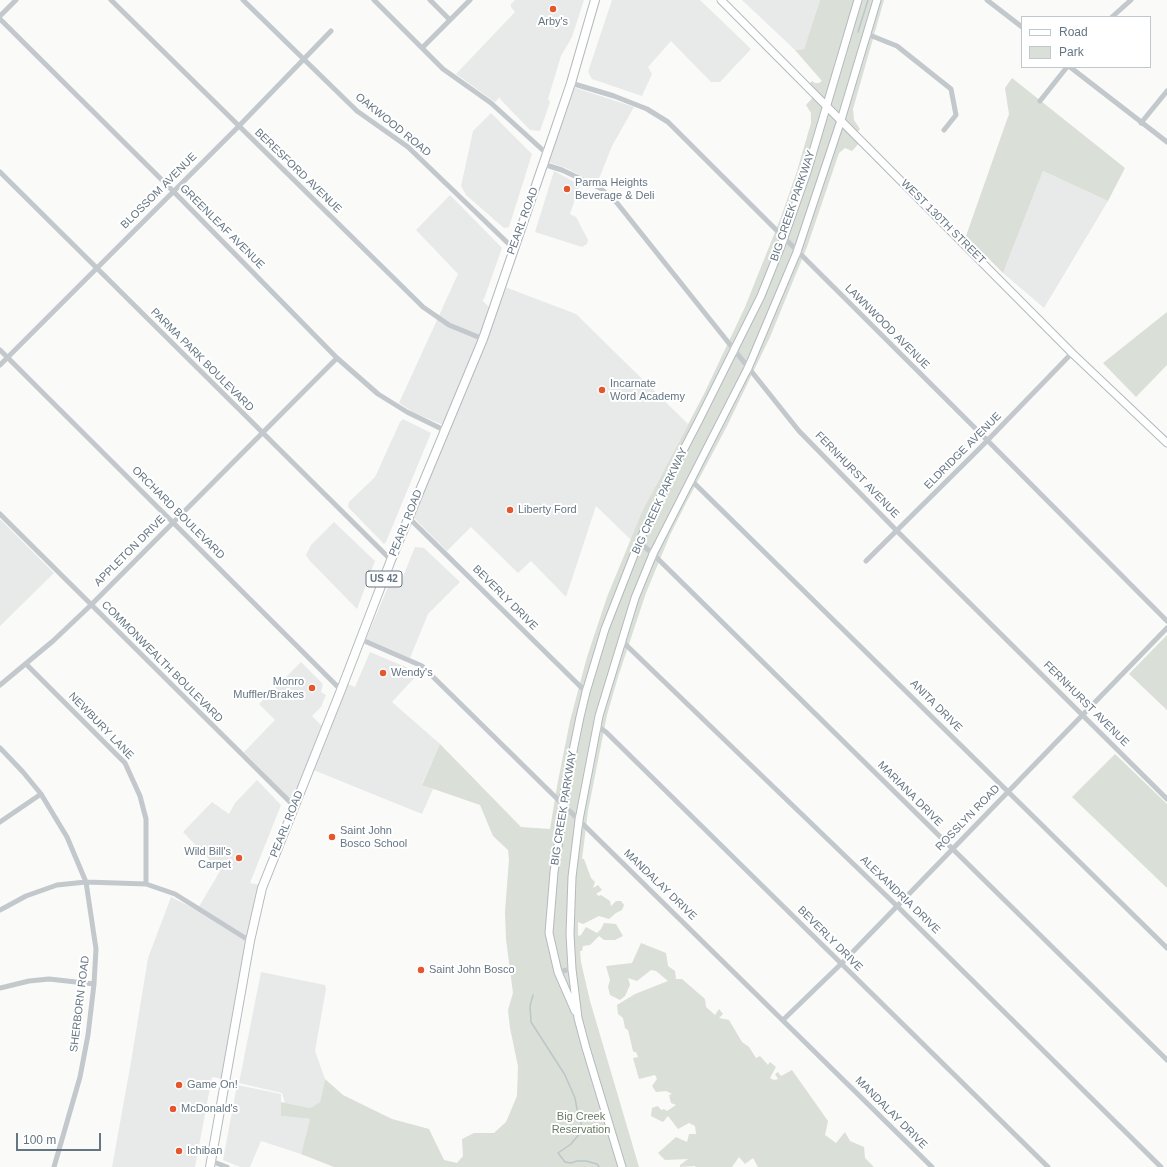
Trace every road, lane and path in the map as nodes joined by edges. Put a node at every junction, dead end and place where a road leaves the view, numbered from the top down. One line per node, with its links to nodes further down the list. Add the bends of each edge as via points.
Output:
1 (16, 0): 13 (street)
2 (111, 0): 30 (street, BERESFORD AVENUE)
3 (243, 0): 21 (street, OAKWOOD ROAD)
4 (374, 0): 20 (street)
5 (430, 0): 16 (street)
6 (470, 0): 16 (street)
7 (595, 0): 24 (main road, PEARL ROAD / US 42)
8 (721, 0): 27 (street, WEST 130TH STREET)
9 (858, 0): 27 (street, BIG CREEK PARKWAY)
10 (876, 0): 19 (street, BIG CREEK PARKWAY)
11 (987, 0): 17 (street)
12 (1131, 0): 14 (street)
13 (0, 16)
14 (1113, 16)
15 (0, 19): 36 (street, GREENLEAF AVENUE)
16 (450, 20): 20 (street)
17 (1021, 27)
18 (331, 31): 21 (street, BLOSSOM AVENUE)
19 (867, 34): 28 (street, BIG CREEK PARKWAY); 31 (street, via 897,46 951,89 956,115)
20 (422, 48): 33 (street, via 443,69 491,103)
21 (304, 59): 30 (street, BLOSSOM AVENUE); 38 (street, OAKWOOD ROAD, via 357,111 408,147)
22 (1066, 68): 26 (street)
23 (1071, 68): 29 (street)
24 (571, 82): 33 (main road, PEARL ROAD / US 42); 37 (street, LAWNWOOD AVENUE, via 647,109 668,122)
25 (1167, 91): 29 (street)
26 (1040, 101)
27 (826, 105): 28 (street, WEST 130TH STREET); 37 (street, BIG CREEK PARKWAY, via 807,172)
28 (841, 120): 39 (street, BIG CREEK PARKWAY); 44 (street, WEST 130TH STREET)
29 (1141, 122): 32 (street)
30 (238, 126): 36 (street, BLOSSOM AVENUE); 41 (street, BERESFORD AVENUE, via 423,307 449,325)
31 (944, 130)
32 (1167, 142)
33 (546, 154): 34 (main road, PEARL ROAD / US 42)
34 (543, 164): 38 (main road, PEARL ROAD / US 42); 43 (street, FERNHURST AVENUE, via 600,188 617,203)
35 (0, 172): 40 (street, PARMA PARK BOULEVARD)
36 (173, 191): 40 (street, BLOSSOM AVENUE); 46 (street, GREENLEAF AVENUE)
37 (784, 238): 39 (street, LAWNWOOD AVENUE); 43 (street, BIG CREEK PARKWAY, via 761,296)
38 (513, 248): 41 (main road, PEARL ROAD / US 42)
39 (797, 252): 48 (street, BIG CREEK PARKWAY); 51 (street, LAWNWOOD AVENUE)
40 (96, 268): 45 (street, BLOSSOM AVENUE); 50 (street, PARMA PARK BOULEVARD)
41 (483, 339): 49 (main road, PEARL ROAD / US 42)
42 (0, 350): 45 (street, ORCHARD BOULEVARD)
43 (734, 350): 48 (street, FERNHURST AVENUE); 58 (street, BIG CREEK PARKWAY)
44 (1072, 353): 51 (street, ELDRIDGE AVENUE); 52 (street, WEST 130TH STREET)
45 (8, 357): 47 (street, BLOSSOM AVENUE); 56 (street, ORCHARD BOULEVARD)
46 (337, 358): 49 (street, GREENLEAF AVENUE, via 378,394); 50 (street, APPLETON DRIVE)
47 (0, 365)
48 (749, 366): 53 (street, BIG CREEK PARKWAY); 57 (street, FERNHURST AVENUE, via 799,431)
49 (444, 430): 55 (main road, PEARL ROAD / US 42)
50 (262, 433): 56 (street, APPLETON DRIVE); 60 (street, PARMA PARK BOULEVARD)
51 (987, 440): 57 (street, ELDRIDGE AVENUE); 63 (street, LAWNWOOD AVENUE)
52 (1167, 443)
53 (690, 479): 59 (street, BIG CREEK PARKWAY); 74 (street, ANITA DRIVE)
54 (0, 514): 62 (street, COMMONWEALTH BOULEVARD)
55 (409, 518): 60 (main road, PEARL ROAD / US 42); 70 (street, BEVERLY DRIVE)
56 (173, 522): 62 (street, APPLETON DRIVE); 69 (street, ORCHARD BOULEVARD)
57 (898, 531): 61 (street, ELDRIDGE AVENUE); 71 (street, FERNHURST AVENUE)
58 (639, 542): 59 (street, MARIANA DRIVE); 70 (street, BIG CREEK PARKWAY, via 605,629)
59 (653, 554): 66 (street, BIG CREEK PARKWAY, via 635,598); 81 (street, MARIANA DRIVE)
60 (391, 560): 65 (main road, PEARL ROAD / US 42)
61 (866, 561)
62 (91, 605): 67 (street, APPLETON DRIVE); 78 (street, COMMONWEALTH BOULEVARD)
63 (1167, 621)
64 (1167, 628): 71 (street, ROSSLYN ROAD)
65 (360, 639): 69 (main road, PEARL ROAD / US 42); 77 (street, MANDALAY DRIVE, via 422,666)
66 (622, 641): 72 (street, BIG CREEK PARKWAY, via 603,698); 84 (street, ALEXANDRIA DRIVE)
67 (26, 664): 68 (street, APPLETON DRIVE); 83 (street, NEWBURY LANE, via 125,763 140,796 146,819)
68 (0, 685)
69 (341, 690): 78 (main road, PEARL ROAD / US 42)
70 (586, 692): 77 (street, BIG CREEK PARKWAY)
71 (1083, 715): 74 (street, ROSSLYN ROAD); 76 (street, FERNHURST AVENUE)
72 (597, 726): 79 (street, BIG CREEK PARKWAY); 88 (street, BEVERLY DRIVE, via 604,730)
73 (0, 748): 75 (street, SHERBORN ROAD)
74 (1007, 791): 81 (street, ROSSLYN ROAD); 87 (street, ANITA DRIVE)
75 (41, 794): 80 (street); 82 (street, SHERBORN ROAD, via 67,837)
76 (1167, 799)
77 (563, 804): 79 (street, MANDALAY DRIVE); 90 (street, BIG CREEK PARKWAY, via 549,933)
78 (294, 806): 86 (main road, PEARL ROAD / US 42, via 262,888)
79 (579, 820): 89 (street, BIG CREEK PARKWAY, via 572,877); 94 (street, MANDALAY DRIVE)
80 (0, 822)
81 (952, 849): 84 (street, ROSSLYN ROAD); 95 (street, MARIANA DRIVE)
82 (86, 882): 83 (street); 85 (street, via 57,885 26,896); 91 (street, SHERBORN ROAD, via 96,949)
83 (146, 884): 86 (street, via 175,894)
84 (897, 906): 88 (street, ROSSLYN ROAD); 102 (street, ALEXANDRIA DRIVE)
85 (0, 910)
86 (250, 941): 96 (main road, PEARL ROAD / US 42)
87 (1167, 948)
88 (841, 964): 94 (street, ROSSLYN ROAD); 101 (street, BEVERLY DRIVE)
89 (572, 969): 90 (street); 93 (street, BIG CREEK PARKWAY)
90 (558, 972): 93 (street, BIG CREEK PARKWAY)
91 (94, 984): 92 (street, via 49,979); 97 (street, SHERBORN ROAD, via 80,1077)
92 (0, 988)
93 (578, 1018): 99 (street, BIG CREEK PARKWAY)
94 (783, 1020): 100 (street, MANDALAY DRIVE)
95 (1167, 1060)
96 (210, 1164): 98 (street)
97 (54, 1167)
98 (227, 1167)
99 (622, 1167)
100 (932, 1167)
101 (1048, 1167)
102 (1161, 1167)

